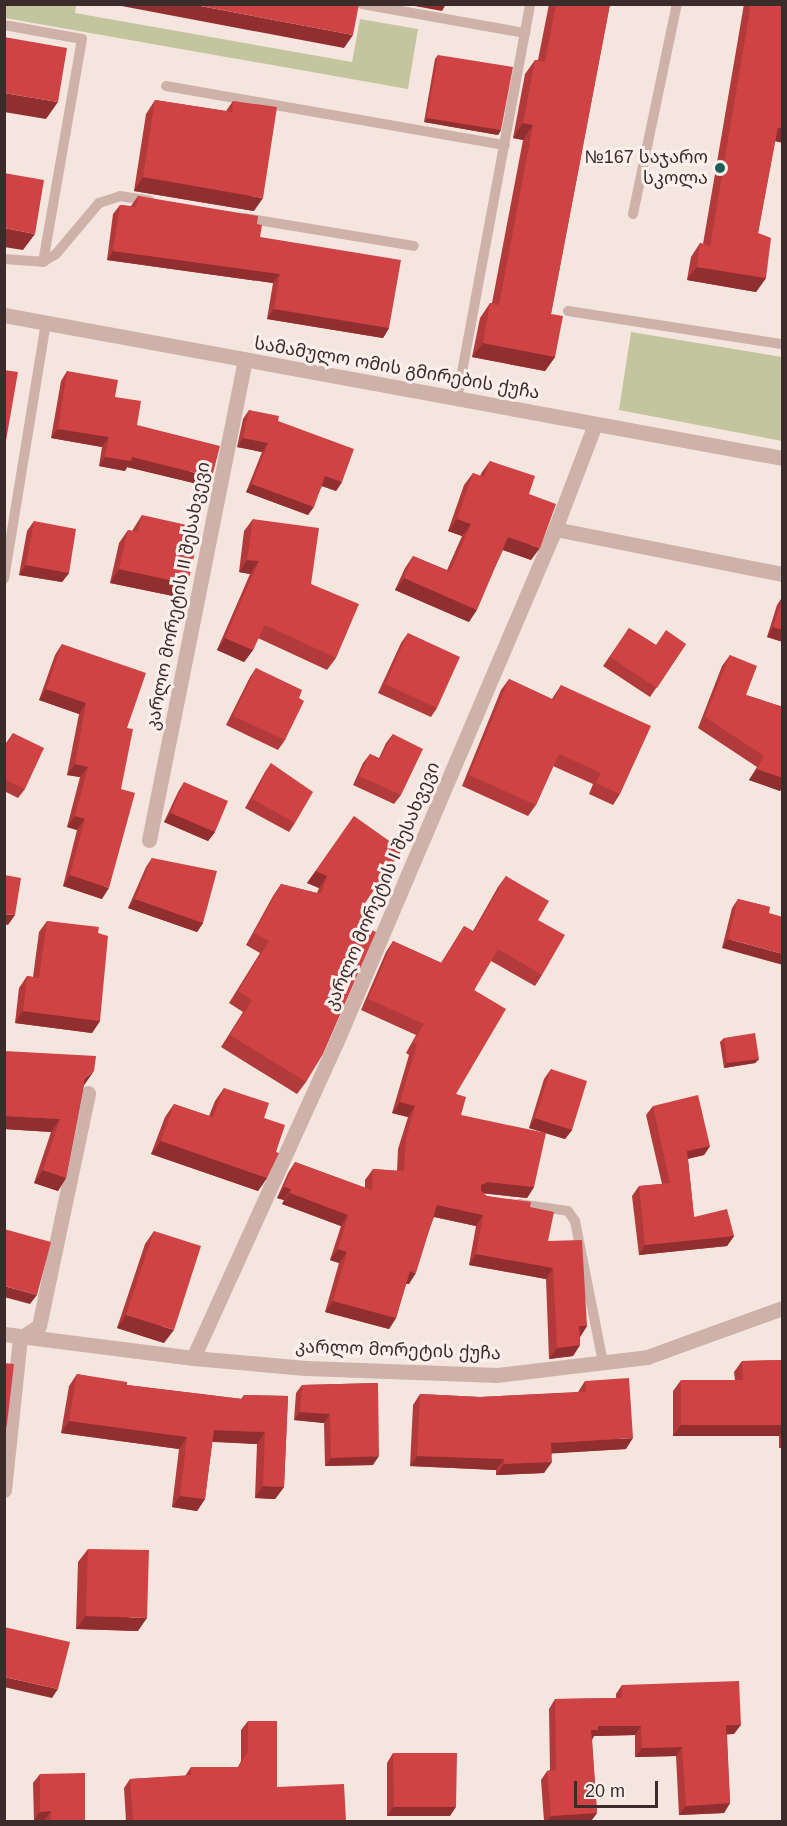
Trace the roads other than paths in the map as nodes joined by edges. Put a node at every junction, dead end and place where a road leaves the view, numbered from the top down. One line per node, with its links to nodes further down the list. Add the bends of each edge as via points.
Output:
1 (362, 4): 5 (lane)
2 (530, 4): 5 (lane)
3 (676, 4): 9 (lane)
4 (4, 25): 13 (lane, via 82,39)
5 (525, 33): 7 (lane)
6 (166, 86): 7 (lane)
7 (505, 145): 19 (lane)
8 (163, 203): 13 (lane, via 120,196 99,202 56,254)
9 (633, 214)
10 (229, 215): 11 (lane)
11 (414, 246)
12 (4, 259): 13 (lane)
13 (43, 262)
14 (568, 311): 17 (lane)
15 (4, 315): 16 (street, სამამულო ომის გმირების ქუჩა)
16 (46, 323): 18 (street, სამამულო ომის გმირების ქუჩა); 24 (lane)
17 (783, 344)
18 (245, 359): 19 (street, სამამულო ომის გმირების ქუჩა); 25 (street, კარლო მორეტის II შესახვევი)
19 (457, 399): 20 (street, სამამულო ომის გმირების ქუჩა)
20 (595, 424): 21 (street, სამამულო ომის გმირების ქუჩა); 22 (street, კარლო მორეტის I შესახვევი)
21 (783, 458)
22 (555, 529): 23 (street); 30 (street, კარლო მორეტის I შესახვევი, via 336,1044)
23 (783, 574)
24 (4, 579)
25 (149, 840)
26 (88, 1093): 29 (street, via 39,1326)
27 (511, 1203): 31 (lane, via 568,1211 575,1221)
28 (783, 1308): 31 (street, კარლო მორეტის ქუჩა, via 647,1357)
29 (12, 1336): 30 (street, კარლო მორეტის ქუჩა); 32 (street)
30 (193, 1358): 31 (street, კარლო მორეტის ქუჩა, via 306,1368 497,1375)
31 (603, 1362)
32 (4, 1490)

